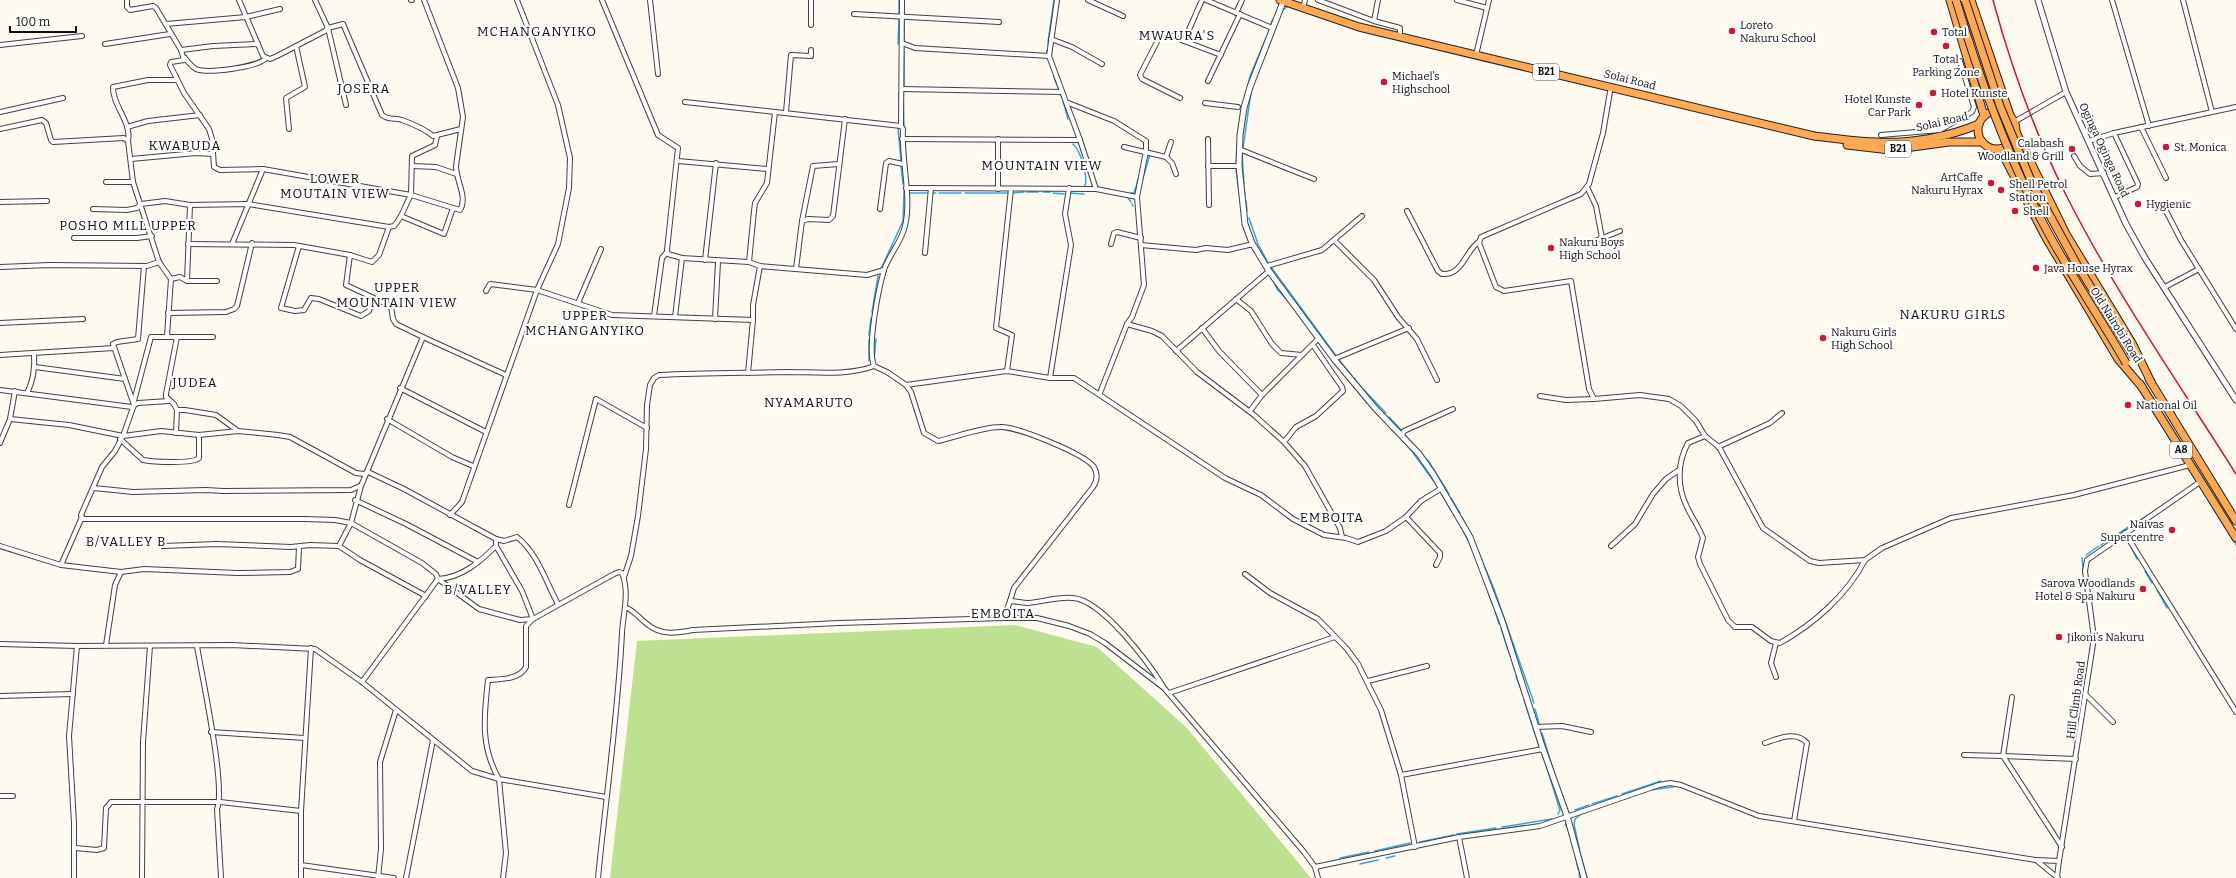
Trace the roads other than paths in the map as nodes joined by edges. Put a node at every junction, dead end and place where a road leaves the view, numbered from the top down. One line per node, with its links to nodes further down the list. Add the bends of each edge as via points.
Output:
1 (127, 0): 40 (street, via 127,7 130,10 154,7)
2 (239, 0): 36 (street)
3 (315, 0): 42 (street)
4 (424, 0): 93 (street, via 458,88 462,110)
5 (517, 0): 191 (street, via 558,105 570,158 569,188 558,244)
6 (602, 0): 115 (street, via 658,135 677,146)
7 (650, 0): 63 (street)
8 (811, 0): 41 (street)
9 (902, 0): 37 (street)
10 (1057, 0): 47 (street)
11 (1088, 0): 35 (street)
12 (1202, 0): 48 (street)
13 (1206, 0): 33 (street)
14 (1242, 0): 33 (street)
15 (1305, 0): 30 (street)
16 (1318, 0): 29 (street)
17 (1332, 0): 29 (street)
18 (1378, 0): 38 (street)
19 (1457, 0): 31 (street)
20 (1489, 0): 31 (street)
21 (1950, 0): 83 (highway)
22 (1956, 0): 229 (highway, Old Nairobi Road / A8, bridge, via 1986,93 2022,180 2066,264)
23 (1965, 0): 227 (highway, Old Nairobi Road / A8, bridge, via 2000,106 2032,183 2076,263)
24 (1971, 0): 85 (highway)
25 (2038, 0): 69 (street, Oginga Oginga Road)
26 (2112, 0): 88 (street)
27 (2183, 0): 81 (street)
28 (1281, 1): 30 (highway, Solai Road / B21); 43 (street)
29 (1331, 6): 38 (street)
30 (1302, 8): 46 (highway, Solai Road / B21)
31 (1487, 8): 58 (street)
32 (280, 9): 36 (street)
33 (1238, 13): 43 (street); 56 (street)
34 (854, 14): 37 (street)
35 (1123, 16)
36 (246, 17): 40 (street); 51 (street)
37 (902, 17): 39 (street); 52 (street)
38 (1374, 21): 46 (street, via 1400,28)
39 (999, 22)
40 (166, 24): 44 (street)
41 (810, 25)
42 (328, 28): 53 (street); 75 (street); 97 (street, via 345,25 382,115 389,120 401,120)
43 (1272, 28): 108 (street, via 1248,94)
44 (170, 34): 50 (street); 54 (street)
45 (82, 36): 49 (street)
46 (1400, 38): 58 (highway, Solai Road / B21)
47 (1051, 39): 57 (street); 62 (street, via 1084,52)
48 (1184, 41): 56 (street); 71 (street, via 1165,33 1160,36 1140,77)
49 (0, 44)
50 (105, 44)
51 (258, 44): 54 (street); 60 (street)
52 (902, 44): 57 (street, via 915,48); 67 (street)
53 (296, 46): 60 (street, via 277,56); 92 (street, via 305,88 286,98)
54 (181, 50): 59 (street)
55 (811, 50): 80 (street, via 811,56 791,55)
56 (1221, 55): 65 (street)
57 (1049, 56): 68 (street)
58 (1475, 56): 66 (highway, Solai Road / B21)
59 (185, 58): 60 (street, via 196,69 203,71 238,68 264,62); 64 (street, via 170,63)
60 (266, 58)
61 (1960, 61): 96 (street, via 1974,107 1972,112 1940,130)
62 (1102, 64)
63 (658, 74)
64 (177, 80): 82 (street); 89 (street, via 148,80 113,87)
65 (1208, 81)
66 (1611, 86): 98 (highway, Solai Road / B21); 131 (street, via 1603,133)
67 (902, 89): 68 (street); 87 (street)
68 (1062, 92): 73 (street)
69 (2066, 92): 85 (street); 104 (street, Oginga Oginga Road)
70 (63, 98): 78 (street)
71 (1180, 98)
72 (685, 102): 79 (street)
73 (1066, 102): 102 (street); 110 (street, via 1114,121 1138,135 1146,141)
74 (1205, 103): 76 (street)
75 (346, 105)
76 (1238, 107)
77 (2236, 107): 81 (street)
78 (0, 112)
79 (775, 112): 80 (street); 123 (street)
80 (786, 112): 84 (street)
81 (2212, 112): 88 (street)
82 (200, 115): 89 (street, via 148,121); 111 (street, via 212,139)
83 (1984, 116): 85 (highway, via 1998,111); 86 (highway)
84 (845, 119): 87 (street); 117 (street)
85 (2012, 120): 94 (highway)
86 (1979, 124): 98 (highway, Solai Road / B21, via 1958,132 1893,142); 106 (highway)
87 (901, 126): 99 (street)
88 (2149, 126): 90 (street)
89 (126, 127): 103 (street, via 129,133)
90 (2141, 128): 95 (street); 127 (street)
91 (0, 129): 103 (street, via 42,120 46,123 53,142 104,138 124,138)
92 (289, 129)
93 (461, 129): 97 (street); 125 (street)
94 (2016, 132): 109 (highway, via 2011,143); 227 (highway, via 2066,234 2132,343)
95 (2114, 133): 104 (street); 140 (street, via 2138,184 2137,187)
96 (1881, 135)
97 (437, 136): 119 (street, via 435,145 412,156)
98 (1814, 136): 106 (highway, B21, via 1849,145 1890,150 1949,142)
99 (902, 139): 100 (street); 118 (street)
100 (998, 139): 102 (street); 135 (street)
101 (1208, 139): 120 (street)
102 (1080, 140): 137 (street)
103 (128, 141): 114 (street)
104 (2089, 141): 124 (street, Oginga Oginga Road)
105 (1171, 142): 113 (street)
106 (1982, 142): 109 (highway, via 1991,148)
107 (1124, 147): 110 (street)
108 (1239, 149): 121 (street); 128 (street)
109 (2000, 149): 229 (highway, via 2045,236 2089,311 2118,359)
110 (1146, 151): 113 (street); 139 (street)
111 (213, 154): 114 (street, via 196,153); 122 (street, via 214,167 220,170)
112 (2074, 156): 124 (street, via 2080,166 2090,174)
113 (1166, 157): 126 (street, via 1172,163)
114 (131, 159): 130 (street)
115 (678, 161): 116 (street); 172 (street)
116 (716, 163): 123 (street); 176 (street)
117 (839, 164): 154 (street, via 813,166); 154 (street, via 833,216 829,220)
118 (903, 164): 132 (street); 150 (street, via 889,161 886,163)
119 (412, 166): 125 (street, via 436,167); 138 (street)
120 (1208, 166): 121 (street); 145 (street)
121 (1239, 166): 168 (street, via 1245,224)
122 (264, 169): 138 (street); 144 (street)
123 (768, 169): 179 (street, via 767,183 755,203)
124 (2104, 173): 140 (street, Oginga Oginga Road)
125 (456, 174): 147 (street, via 463,205 460,210)
126 (1176, 174)
127 (2166, 178)
128 (1314, 179)
129 (106, 182): 130 (street)
130 (133, 182): 143 (street)
131 (1587, 187): 160 (street, via 1596,206); 162 (street, via 1581,194 1482,234)
132 (906, 188): 133 (street); 186 (street, via 906,225)
133 (931, 188): 135 (street); 173 (street)
134 (1069, 188): 136 (street); 137 (street); 224 (street, via 1065,214 1070,245)
135 (998, 189): 136 (street)
136 (1011, 189): 221 (street, via 996,328 1012,335)
137 (1096, 189): 139 (street)
138 (410, 195): 147 (street); 152 (street)
139 (1137, 197): 159 (street)
140 (2115, 197): 190 (street, Oginga Oginga Road, via 2130,230)
141 (47, 201): 142 (street)
142 (0, 202)
143 (141, 204): 146 (street, via 165,202); 149 (street, via 127,210); 157 (street)
144 (248, 204): 146 (street); 155 (street); 166 (street)
145 (1209, 204)
146 (190, 205): 165 (street)
147 (452, 208): 152 (street, via 444,234)
148 (2165, 208): 185 (street)
149 (92, 209)
150 (880, 209)
151 (1407, 211): 162 (street, via 1438,271 1442,274 1449,273 1465,262 1471,247)
152 (401, 216): 155 (street, via 394,226)
153 (1362, 216): 161 (street)
154 (802, 221): 184 (street)
155 (389, 227): 174 (street, via 378,255 372,262)
156 (1620, 231): 160 (street)
157 (152, 236): 158 (street); 177 (street)
158 (74, 238)
159 (1141, 238): 167 (street, via 1117,232 1114,233); 169 (street)
160 (1602, 238): 164 (street)
161 (1334, 240): 183 (street, via 1322,250); 205 (street, via 1374,280 1398,317)
162 (1479, 242): 238 (street, via 1496,287 1500,291 1572,281 1590,389)
163 (252, 243): 166 (street); 170 (street); 196 (street, via 234,310)
164 (1590, 243)
165 (188, 244): 166 (street); 188 (street)
166 (232, 244)
167 (1111, 244)
168 (1253, 244): 169 (street, via 1228,250); 183 (street)
169 (1141, 245): 203 (street, via 1144,285 1135,311)
170 (299, 246): 174 (street); 193 (street, via 281,308 304,310 311,298 361,316 369,311)
171 (601, 249): 195 (street)
172 (667, 252): 175 (street); 197 (street, via 662,258)
173 (925, 253)
174 (350, 255): 193 (street, via 346,285)
175 (682, 258): 176 (street); 198 (street)
176 (705, 260): 178 (street)
177 (159, 262): 180 (street); 187 (street)
178 (718, 262): 179 (street); 200 (street)
179 (749, 262): 181 (street)
180 (144, 266): 182 (street); 213 (street, via 138,339 117,342 113,344)
181 (760, 266): 184 (street); 201 (street, via 753,304)
182 (0, 267)
183 (1268, 268): 194 (street); 211 (street)
184 (796, 269): 186 (street, via 867,275)
185 (2199, 269): 190 (street); 206 (street)
186 (884, 270): 219 (street, via 872,336)
187 (171, 279): 188 (street, via 180,277); 196 (street)
188 (187, 281): 189 (street)
189 (217, 281)
190 (2165, 287): 235 (street, Oginga Oginga Road)
191 (537, 290): 192 (street, via 490,284); 195 (street); 223 (street)
192 (486, 291)
193 (373, 298): 210 (street, via 391,306 396,324)
194 (1236, 299): 204 (street); 217 (street, via 1251,311 1280,353)
195 (578, 303): 197 (street, via 612,315)
196 (168, 313): 207 (street)
197 (654, 316): 198 (street)
198 (675, 317): 200 (street)
199 (83, 319): 202 (street, via 15,320)
200 (715, 319): 201 (street)
201 (753, 320): 222 (street)
202 (0, 323)
203 (1127, 324): 214 (street, via 1162,336); 234 (street)
204 (1202, 328): 214 (street); 236 (street, via 1219,351)
205 (1409, 328): 218 (street); 226 (street)
206 (2236, 329)
207 (167, 336): 209 (street); 241 (street, via 153,336 149,340)
208 (213, 336): 209 (street)
209 (178, 337): 240 (street, via 166,394)
210 (423, 338): 223 (street); 230 (street)
211 (1319, 338): 212 (street); 218 (street)
212 (1313, 345): 217 (street); 256 (street, via 1342,387 1342,391 1316,416 1296,427)
213 (114, 348): 215 (street); 225 (street)
214 (1176, 351): 244 (street, via 1198,372)
215 (34, 353): 216 (street); 220 (street)
216 (0, 355)
217 (1302, 355): 236 (street)
218 (1334, 360): 253 (street)
219 (874, 366): 222 (street, via 824,374); 228 (street)
220 (35, 367): 225 (street); 233 (street, via 32,384)
221 (1007, 371): 224 (street); 228 (street)
222 (748, 373): 248 (street, via 659,375 650,385)
223 (506, 375): 250 (street)
224 (1050, 378): 234 (street, via 1074,378)
225 (125, 379): 241 (street)
226 (1437, 380)
227 (2151, 382): 272 (highway, Old Nairobi Road / A8)
228 (906, 385): 293 (street, via 911,392 924,433 938,442 1002,427 1022,431 1045,441 1083,458 1094,468 1096,481 1093,487 1014,588)
229 (2142, 387): 259 (highway, Old Nairobi Road / A8)
230 (400, 388): 247 (street); 250 (street)
231 (0, 390): 232 (street)
232 (15, 391): 233 (street); 246 (street)
233 (27, 393): 241 (street)
234 (1100, 393): 275 (street, via 1225,478 1261,495 1293,519 1324,536)
235 (2234, 393): 239 (street, Oginga Oginga Road)
236 (1262, 395): 244 (street)
237 (1540, 396): 238 (street, via 1566,400)
238 (1594, 399): 254 (street, via 1640,395 1669,399 1692,416)
239 (2236, 400)
240 (169, 401): 241 (street, via 138,403); 243 (street)
241 (133, 406): 255 (street)
242 (1453, 409): 253 (street, via 1404,431)
243 (177, 410): 249 (street, via 216,415); 251 (street)
244 (1250, 411): 256 (street)
245 (1782, 413): 258 (street, via 1770,423)
246 (10, 419): 255 (street, via 70,425); 257 (street)
247 (388, 419): 260 (street, via 452,457); 262 (street)
248 (647, 428): 268 (street, via 596,399); 290 (street, via 638,516 631,556)
249 (238, 431): 252 (street); 262 (street, via 290,437 356,473)
250 (486, 432): 260 (street)
251 (176, 434): 252 (street); 255 (street, via 161,431)
252 (199, 435): 255 (street, via 199,458 183,462 144,460)
253 (1402, 435): 266 (street, via 1419,454)
254 (1705, 436): 258 (street); 261 (street, via 1688,443)
255 (122, 437): 265 (street, via 102,467)
256 (1284, 442): 275 (street, via 1305,466 1340,528)
257 (0, 443)
258 (1718, 447): 284 (street, via 1766,532 1814,563)
259 (2190, 465): 263 (highway, Old Nairobi Road / A8); 284 (street, via 2093,490 1951,518 1882,548)
260 (473, 466): 269 (street, via 462,502)
261 (1679, 470): 282 (street, via 1652,494 1635,524); 299 (street, via 1686,507 1703,538 1698,557 1700,564 1728,620 1735,627 1752,627)
262 (366, 473): 264 (street); 269 (street, via 404,489)
263 (2200, 482): 274 (street, Hill Climb Road); 276 (highway, Old Nairobi Road / A8)
264 (361, 486): 265 (street, via 351,490 185,492 133,492); 267 (street)
265 (94, 488): 270 (street)
266 (1442, 488): 271 (street, via 1421,502); 319 (street, via 1477,554 1502,621)
267 (356, 500): 273 (street); 285 (street)
268 (569, 506)
269 (450, 515): 277 (street)
270 (82, 517): 273 (street, via 88,520 305,519); 286 (street)
271 (1406, 517): 275 (street, via 1386,531 1358,542); 287 (street, via 1440,553)
272 (2236, 521)
273 (351, 523): 280 (street); 291 (street, via 422,563 436,574)
274 (2125, 533): 313 (street, Hill Climb Road, via 2089,557 2085,564 2094,634); 317 (street)
275 (1342, 537)
276 (2236, 538)
277 (496, 539): 281 (street); 294 (street, via 504,541 517,537 524,542 532,557 539,562)
278 (0, 546): 286 (street)
279 (163, 546): 283 (street, via 233,544)
280 (339, 546): 283 (street); 292 (street)
281 (496, 546): 285 (street); 297 (street, via 525,598)
282 (1611, 546)
283 (299, 547): 288 (street, via 298,570 290,572 237,573 144,569)
284 (1865, 560): 299 (street, via 1857,576 1824,612 1800,630)
285 (478, 562): 291 (street, via 450,579)
286 (61, 565): 288 (street)
287 (1436, 565)
288 (121, 572): 301 (street, via 115,585)
289 (1245, 574): 298 (street, via 1270,593 1318,619)
290 (624, 577): 294 (street, via 619,572); 295 (street)
291 (438, 580): 292 (street); 297 (street, via 479,609 520,620)
292 (426, 596): 309 (street)
293 (1010, 601): 296 (street); 310 (street, via 1028,603 1073,598 1086,600 1122,634)
294 (558, 604): 297 (street)
295 (625, 607): 296 (street, via 654,628 673,633 839,623); 333 (street, via 619,695)
296 (1004, 618): 310 (street, via 1037,618 1090,634)
297 (533, 619): 330 (street, via 526,626 524,671 509,679 488,680 484,742)
298 (1335, 637): 308 (street, via 1347,649); 311 (street)
299 (1776, 643): 307 (street, via 1771,663)
300 (0, 644): 302 (street)
301 (106, 645): 302 (street); 303 (street)
302 (77, 646): 312 (street)
303 (150, 646): 304 (street); 335 (street, via 145,699)
304 (197, 646): 305 (street); 320 (street)
305 (311, 648): 309 (street, via 320,651); 322 (street)
306 (1427, 666): 308 (street)
307 (1776, 677)
308 (1368, 681): 329 (street, via 1381,710)
309 (362, 682): 316 (street)
310 (1164, 688): 311 (street)
311 (1169, 693): 346 (street)
312 (73, 694): 314 (street); 342 (street, via 69,741)
313 (2085, 694): 318 (street); 328 (street, Hill Climb Road)
314 (0, 696)
315 (2012, 697): 327 (street)
316 (396, 710): 323 (street); 347 (street, via 380,762)
317 (2236, 712)
318 (2113, 722)
319 (1536, 727): 321 (street, via 1562,726); 325 (street)
320 (211, 732): 322 (street); 334 (street)
321 (1591, 732)
322 (305, 738): 336 (street)
323 (433, 740): 330 (street, via 472,771); 353 (street)
324 (1765, 743): 338 (street, via 1792,736 1807,743)
325 (1543, 749): 329 (street); 337 (street)
326 (1964, 755): 327 (street)
327 (2004, 756): 328 (street); 341 (street)
328 (2076, 759): 341 (street, Hill Climb Road)
329 (1401, 775): 340 (street)
330 (499, 779): 333 (street); 354 (street, via 506,853)
331 (0, 796): 332 (street)
332 (13, 796)
333 (606, 797): 355 (street)
334 (220, 802): 335 (street); 336 (street); 350 (street, via 217,809)
335 (143, 803): 342 (street, via 111,802 106,808 104,848); 349 (street)
336 (301, 811): 345 (street)
337 (1567, 816): 338 (street, via 1659,784 1670,783 1759,816); 339 (street, via 1540,826); 358 (street)
338 (1794, 821): 343 (street)
339 (1459, 837): 340 (street); 357 (street)
340 (1415, 847): 346 (street)
341 (2062, 847): 344 (street, Hill Climb Road)
342 (75, 848): 348 (street)
343 (2036, 860): 344 (street); 359 (street)
344 (2059, 861): 359 (street, Hill Climb Road)
345 (301, 865): 347 (street); 351 (street)
346 (1315, 867): 356 (street)
347 (379, 877): 352 (street)
348 (74, 878)
349 (142, 878)
350 (221, 878)
351 (301, 878)
352 (394, 878)
353 (406, 878)
354 (503, 878)
355 (598, 878)
356 (1318, 878)
357 (1467, 878)
358 (1584, 878)
359 (2057, 878)

